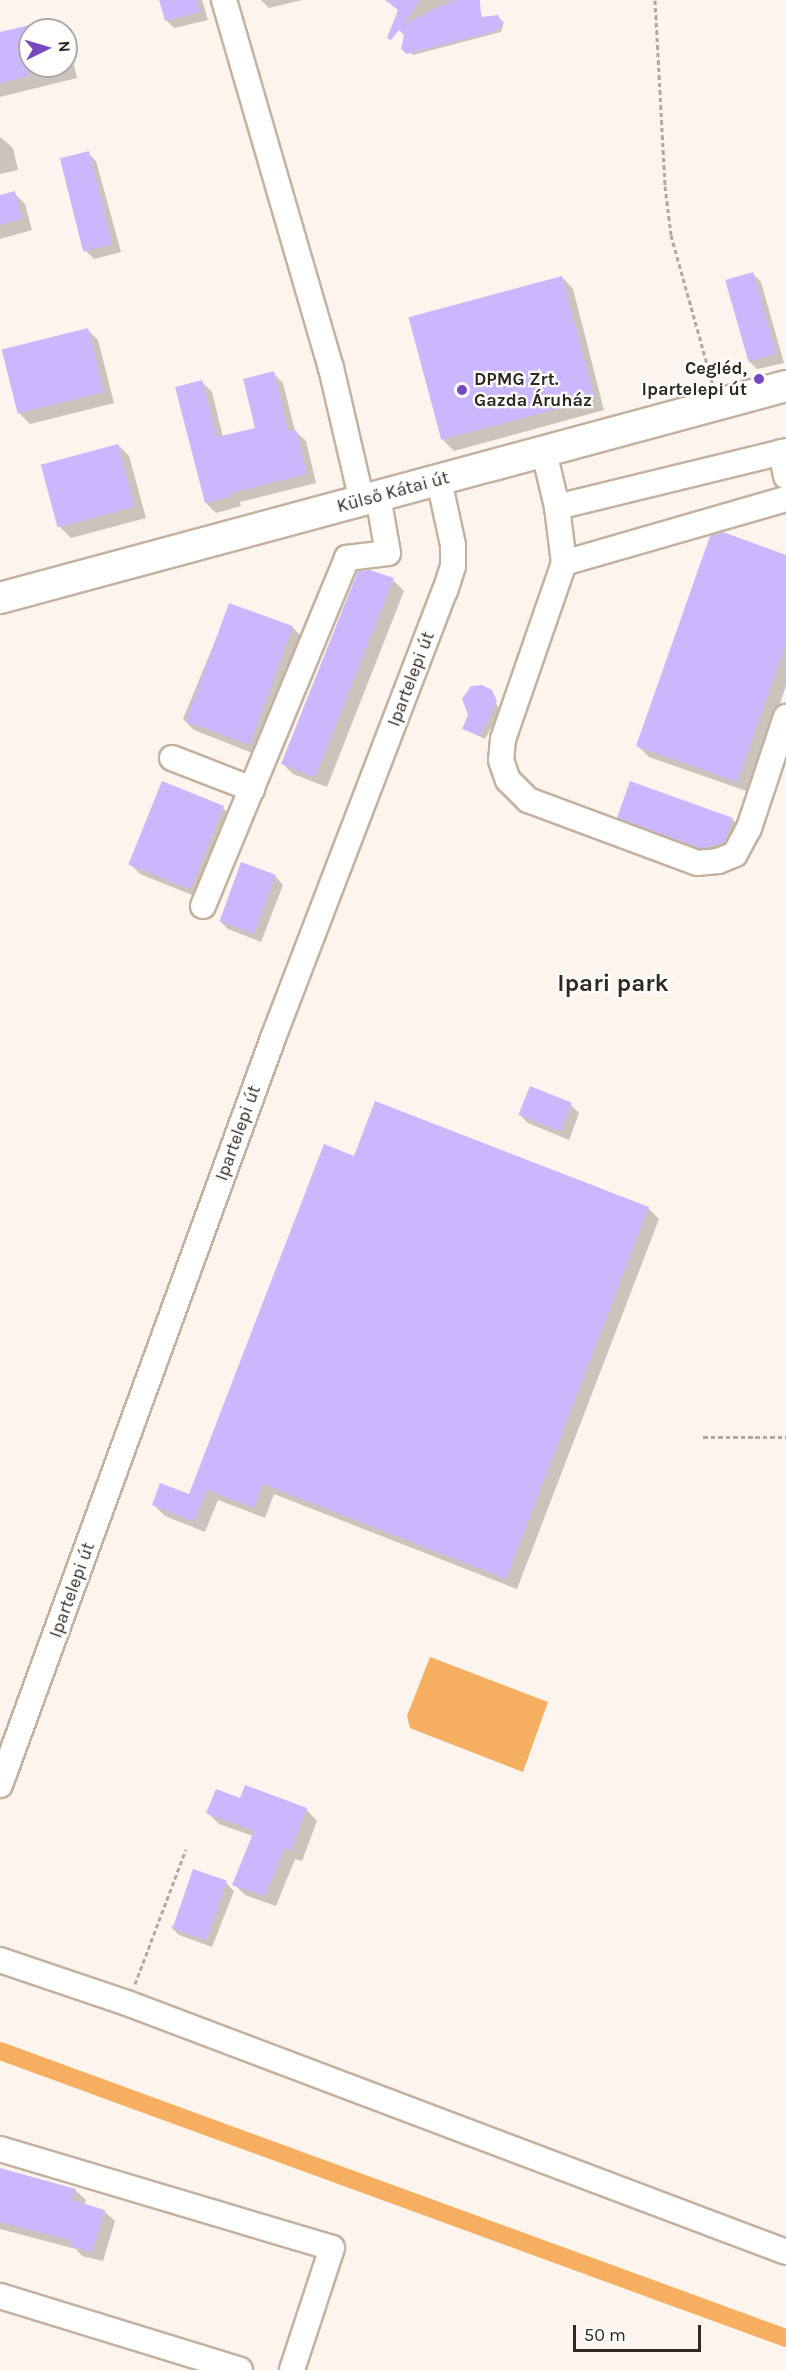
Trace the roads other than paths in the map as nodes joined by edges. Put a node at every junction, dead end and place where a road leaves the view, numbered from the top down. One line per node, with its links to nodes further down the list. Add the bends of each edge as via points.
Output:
1 (224, 0): 7 (street)
2 (786, 386): 4 (main road, Külső Kátai út)
3 (783, 451): 5 (street); 9 (street)
4 (544, 452): 6 (main road, Külső Kátai út); 9 (street)
5 (786, 476)
6 (440, 480): 7 (main road, Külső Kátai út); 16 (street, Ipartelepi út, via 453,545 453,566 445,591 269,1049)
7 (370, 498): 11 (main road, Külső Kátai út); 14 (street, via 388,553 347,558)
8 (786, 499): 10 (street)
9 (557, 507): 10 (street)
10 (564, 563): 12 (street, via 503,739 501,760 507,780 528,800 697,862 718,861 735,854 749,828)
11 (0, 598)
12 (786, 717)
13 (172, 758): 14 (street)
14 (252, 789): 15 (street)
15 (203, 906)
16 (0, 1785)
17 (0, 1960): 19 (street, via 128,2003)
18 (0, 2149): 22 (street, via 332,2248)
19 (786, 2252)
20 (0, 2296): 21 (street)
21 (240, 2370)
22 (292, 2370)

